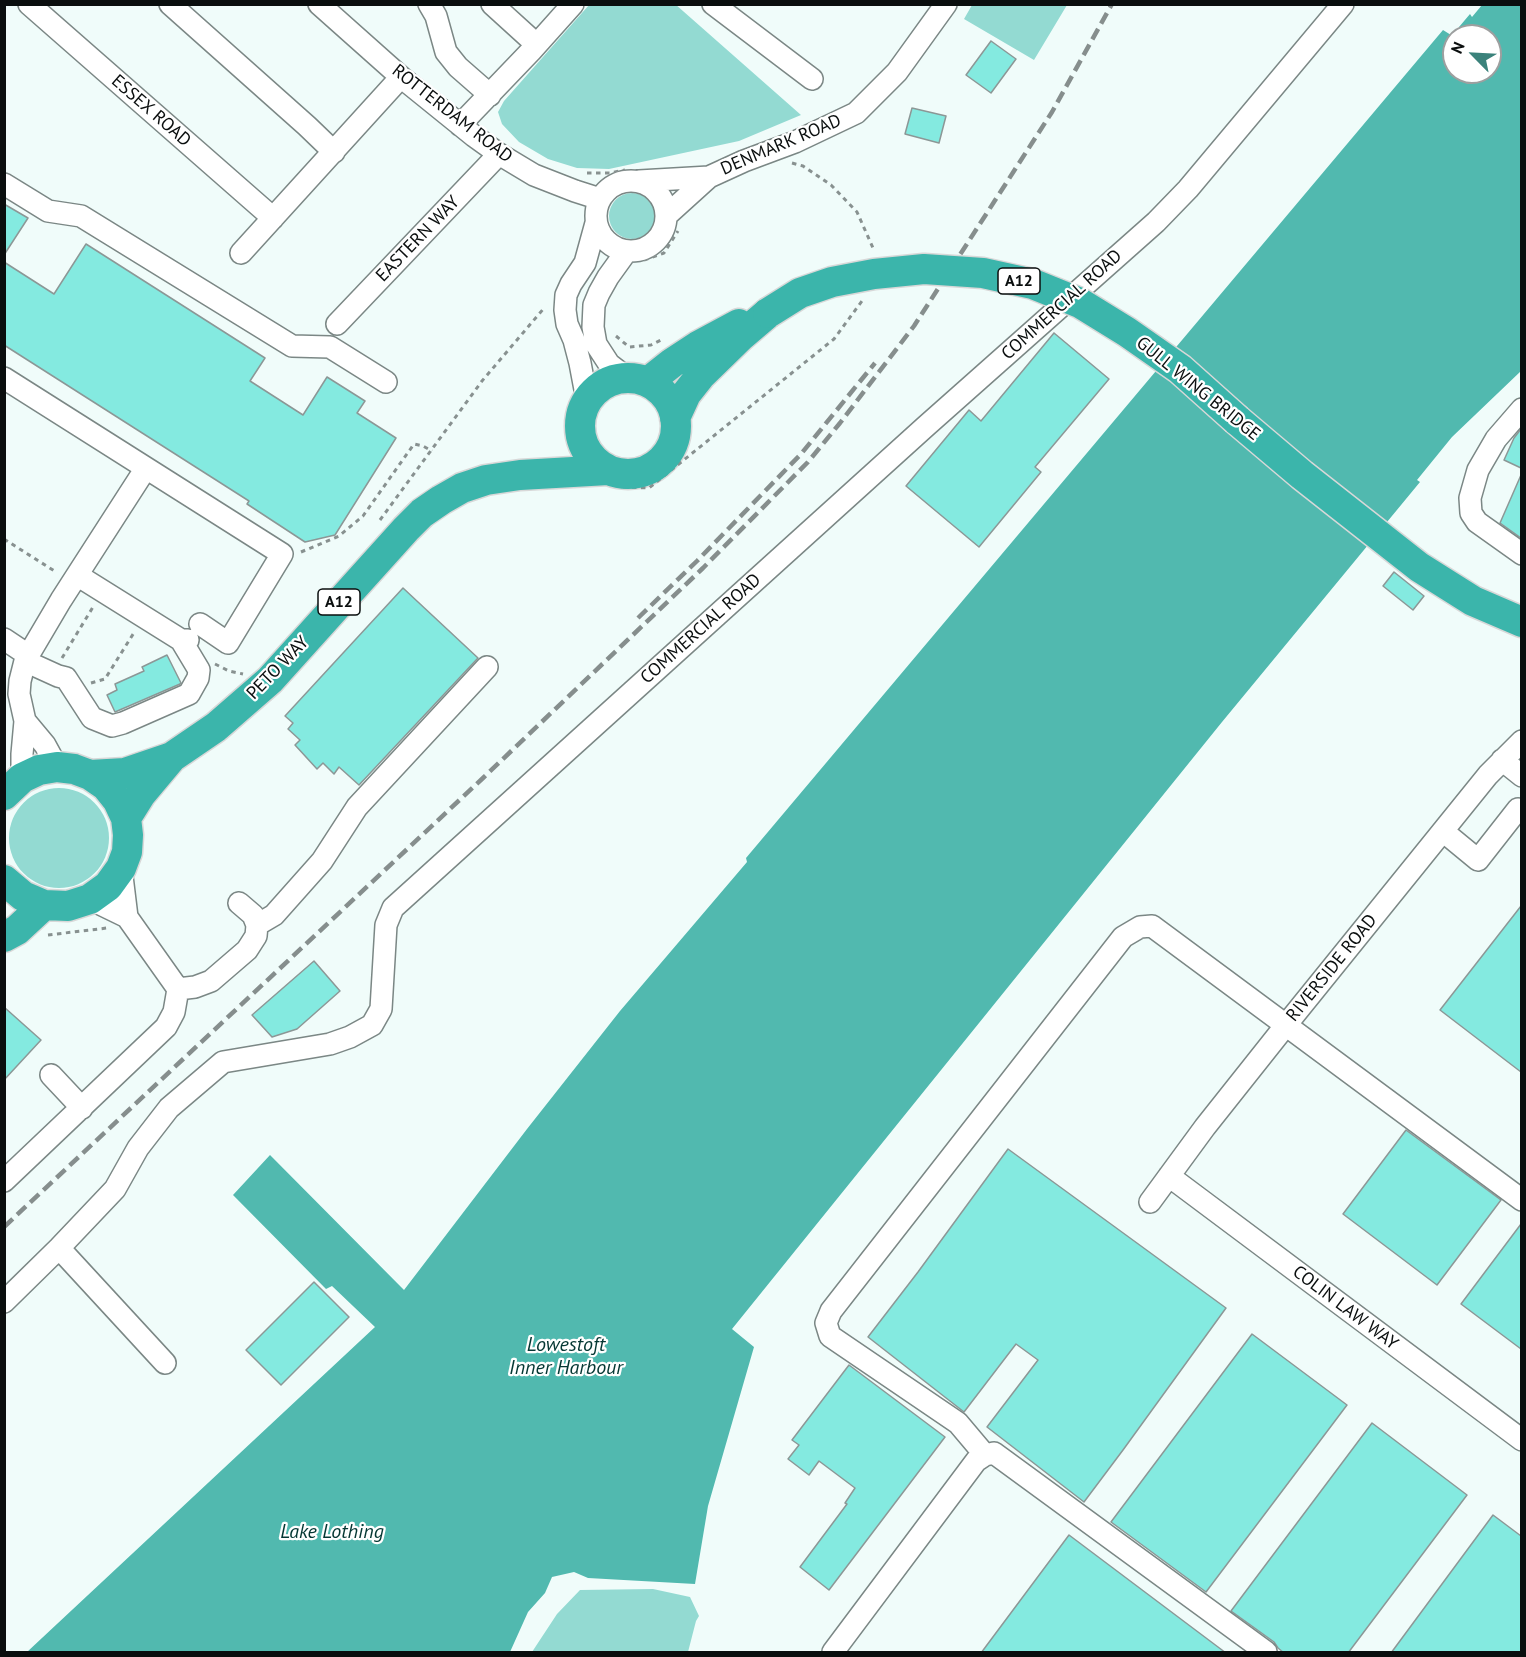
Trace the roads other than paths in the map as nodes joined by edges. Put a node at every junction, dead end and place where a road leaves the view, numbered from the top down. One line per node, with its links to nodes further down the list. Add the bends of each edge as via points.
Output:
1 (29, 4): 22 (street, ESSEX ROAD)
2 (170, 4): 15 (street)
3 (319, 4): 11 (street, ROTTERDAM ROAD)
4 (429, 4): 13 (street, via 446,52)
5 (492, 4): 10 (street)
6 (573, 4): 10 (street)
7 (946, 4): 18 (street, DENMARK ROAD, via 897,72 856,113)
8 (1343, 4): 71 (street, COMMERCIAL ROAD, via 1156,222 393,908 386,925 381,1009 372,1025 330,1044 223,1062 170,1108 138,1148 115,1189)
9 (719, 7): 12 (street)
10 (536, 44): 13 (street)
11 (401, 77): 14 (street, ROTTERDAM ROAD); 15 (street)
12 (812, 79)
13 (489, 95): 14 (street)
14 (460, 125): 16 (street, ROTTERDAM ROAD)
15 (334, 152): 22 (street)
16 (499, 154): 20 (street, ROTTERDAM ROAD, via 534,175); 27 (street, EASTERN WAY)
17 (634, 175): 18 (street, DENMARK ROAD); 20 (street, via 607,190); 21 (street, via 659,193)
18 (709, 177): 21 (street, DENMARK ROAD)
19 (4, 184): 30 (street, via 48,211 81,216 292,346 330,347)
20 (600, 199): 23 (street)
21 (667, 215): 24 (street, via 655,243 638,252)
22 (273, 218): 25 (street)
23 (596, 223): 24 (street, via 612,247); 32 (street, via 585,263 566,295 567,324 580,363)
24 (626, 252): 29 (street, via 599,293 593,327 596,344 609,364)
25 (241, 253)
26 (768, 313): 29 (highway, A12, via 732,327); 33 (highway, A12, via 701,375 686,394); 39 (highway, GULL WING BRIDGE / A12, bridge, via 800,293 832,282 924,269 982,273 1033,284 1080,303 1180,369 1302,475 1419,567 1473,601)
27 (337, 324)
28 (4, 378): 34 (street)
29 (637, 380): 32 (highway, via 610,381 597,388); 33 (highway, via 661,391 671,403)
30 (386, 382)
31 (1521, 409): 37 (street, via 1496,439 1478,470 1470,498 1470,513 1477,522)
32 (583, 412): 35 (highway, via 581,438 586,451); 36 (highway, PETO WAY / A12, via 568,440)
33 (675, 418): 35 (highway, via 671,447 663,459 637,474)
34 (146, 468): 38 (street); 40 (street, via 282,554 228,643)
35 (608, 470): 36 (highway, PETO WAY / A12)
36 (520, 475): 46 (highway, PETO WAY / A12, via 462,488 422,513 270,680 216,727)
37 (1521, 554)
38 (77, 576): 40 (street); 42 (street)
39 (1521, 622)
40 (190, 634): 42 (street, via 199,670 189,694 112,726 92,718 65,682)
41 (4, 639): 42 (street)
42 (27, 658): 44 (street, via 19,694)
43 (487, 667): 61 (street, via 357,807 322,861 274,915)
44 (25, 721): 48 (street); 51 (street, via 22,754)
45 (1521, 741): 47 (street, RIVERSIDE ROAD)
46 (172, 757): 49 (highway, PETO WAY / A12, via 125,773); 53 (highway, PETO WAY / A12)
47 (1502, 760): 50 (street); 54 (street, RIVERSIDE ROAD)
48 (57, 767): 49 (highway); 51 (highway, via 39,770)
49 (90, 775): 53 (highway, via 106,786)
50 (1521, 776)
51 (13, 786)
52 (1521, 811): 54 (street, via 1518,809 1478,860)
53 (126, 819): 55 (highway, via 128,844)
54 (1444, 832): 64 (street, RIVERSIDE ROAD)
55 (121, 868): 57 (highway, via 108,886); 60 (street)
56 (5, 881): 59 (highway, via 22,896)
57 (90, 899): 59 (highway, via 68,906); 60 (street)
58 (239, 903): 61 (street, via 253,915)
59 (44, 905): 62 (highway)
60 (127, 917): 63 (street)
61 (257, 925): 63 (street, via 256,936 247,951 211,981)
62 (11, 933)
63 (177, 990): 66 (street, via 174,1012 166,1027)
64 (1286, 1025): 67 (street, RIVERSIDE ROAD); 69 (street); 75 (street, via 1152,926 1140,927 1123,937 831,1311 826,1323 830,1336 958,1424)
65 (51, 1075): 66 (street)
66 (82, 1107): 68 (street)
67 (1169, 1176): 70 (street, RIVERSIDE ROAD); 74 (street, COLIN LAW WAY)
68 (4, 1181)
69 (1521, 1200)
70 (1150, 1202)
71 (59, 1248): 72 (street, COMMERCIAL ROAD); 73 (street)
72 (4, 1302)
73 (165, 1363)
74 (1521, 1440)
75 (985, 1455): 76 (street, via 976,1461); 77 (street, via 994,1453)
76 (833, 1653)
77 (1266, 1653)

